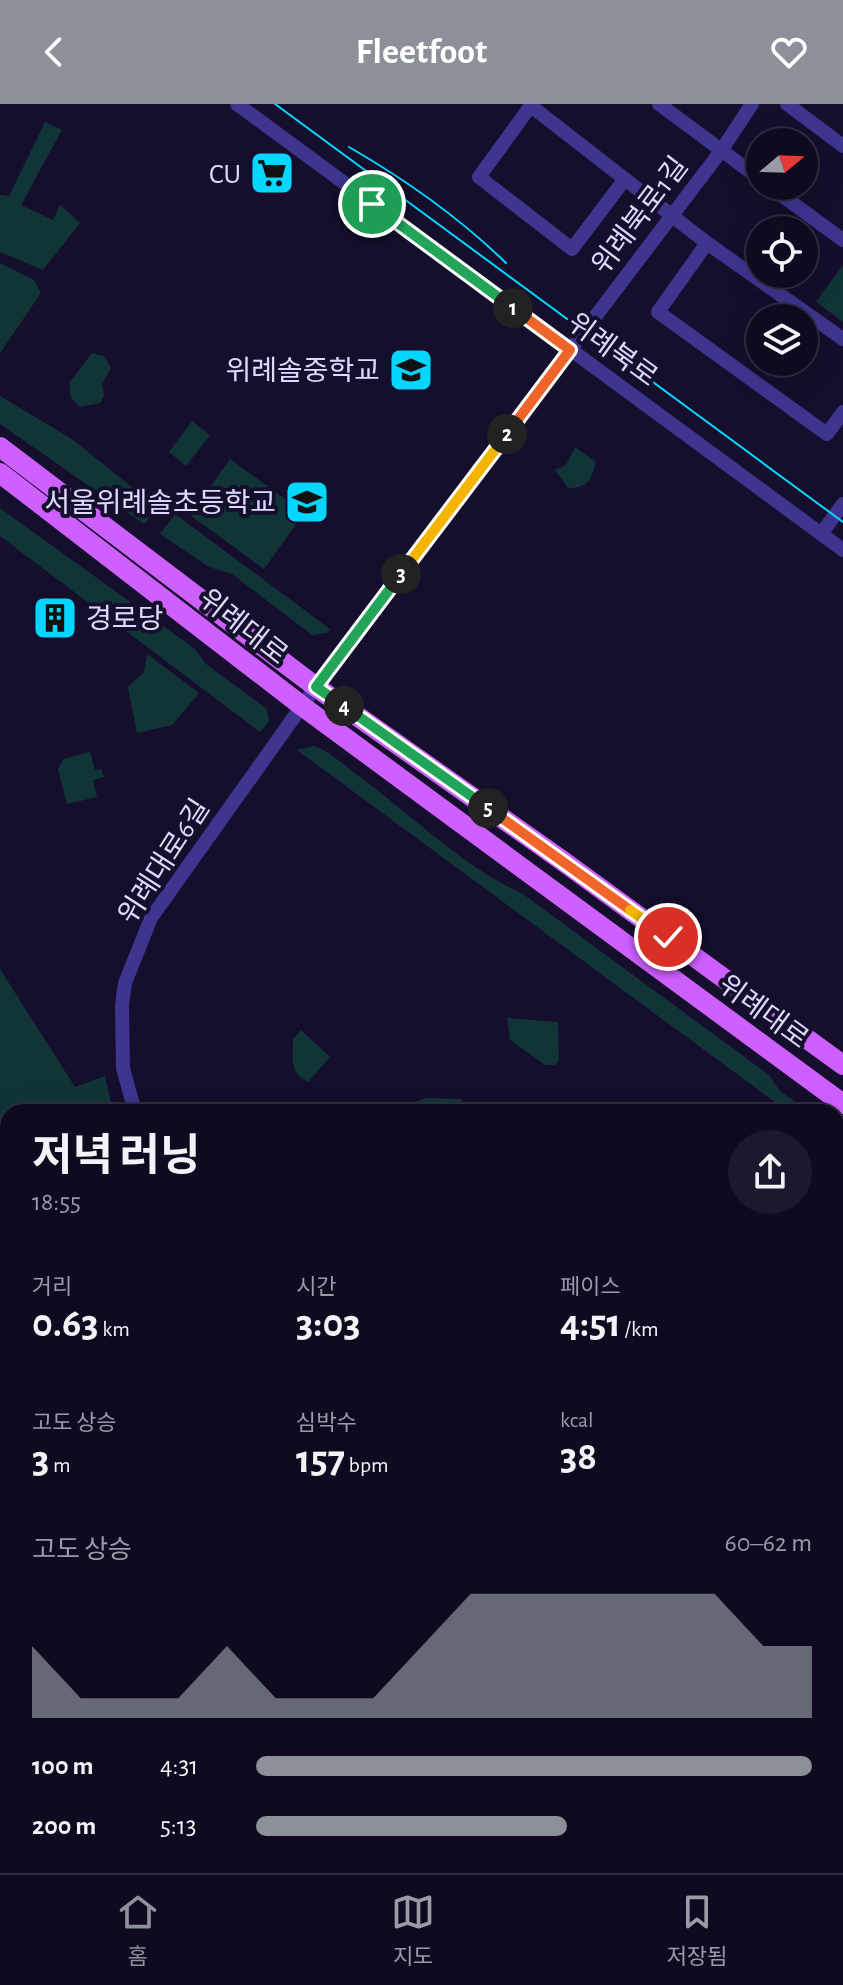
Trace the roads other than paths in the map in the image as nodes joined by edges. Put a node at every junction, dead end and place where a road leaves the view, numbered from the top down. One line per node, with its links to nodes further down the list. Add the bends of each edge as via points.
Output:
1 (237, 104): 15 (street, 위례북로)
2 (659, 104): 7 (street, 위례북로1길)
3 (752, 104): 7 (street, 위례북로1길)
4 (787, 104): 6 (street)
5 (532, 105): 9 (street); 9 (street, 위례북로1길, via 479,177 572,249)
6 (843, 146)
7 (721, 151): 8 (street, 위례북로1길); 11 (street, 위례북로1길)
8 (746, 169)
9 (625, 179): 11 (street)
10 (788, 200): 12 (street)
11 (672, 215): 13 (street); 15 (street, 위례북로1길)
12 (843, 240)
13 (707, 243): 14 (street); 16 (street, via 658,312 827,434)
14 (843, 339)
15 (570, 350): 20 (street, 위례북로); 22 (street, 위례북로1길)
16 (843, 412)
17 (0, 447): 22 (main road, 위례대로)
18 (0, 473): 23 (main road, 위례대로)
19 (843, 504): 20 (street)
20 (821, 534): 21 (street, 위례북로)
21 (843, 550)
22 (316, 687): 23 (street, 위례대로6길); 24 (main road, 위례대로)
23 (302, 706): 25 (street, 위례대로6길, via 140,938 122,1005 123,1068); 26 (main road, 위례대로)
24 (843, 1065)
25 (133, 1104)
26 (843, 1104)

